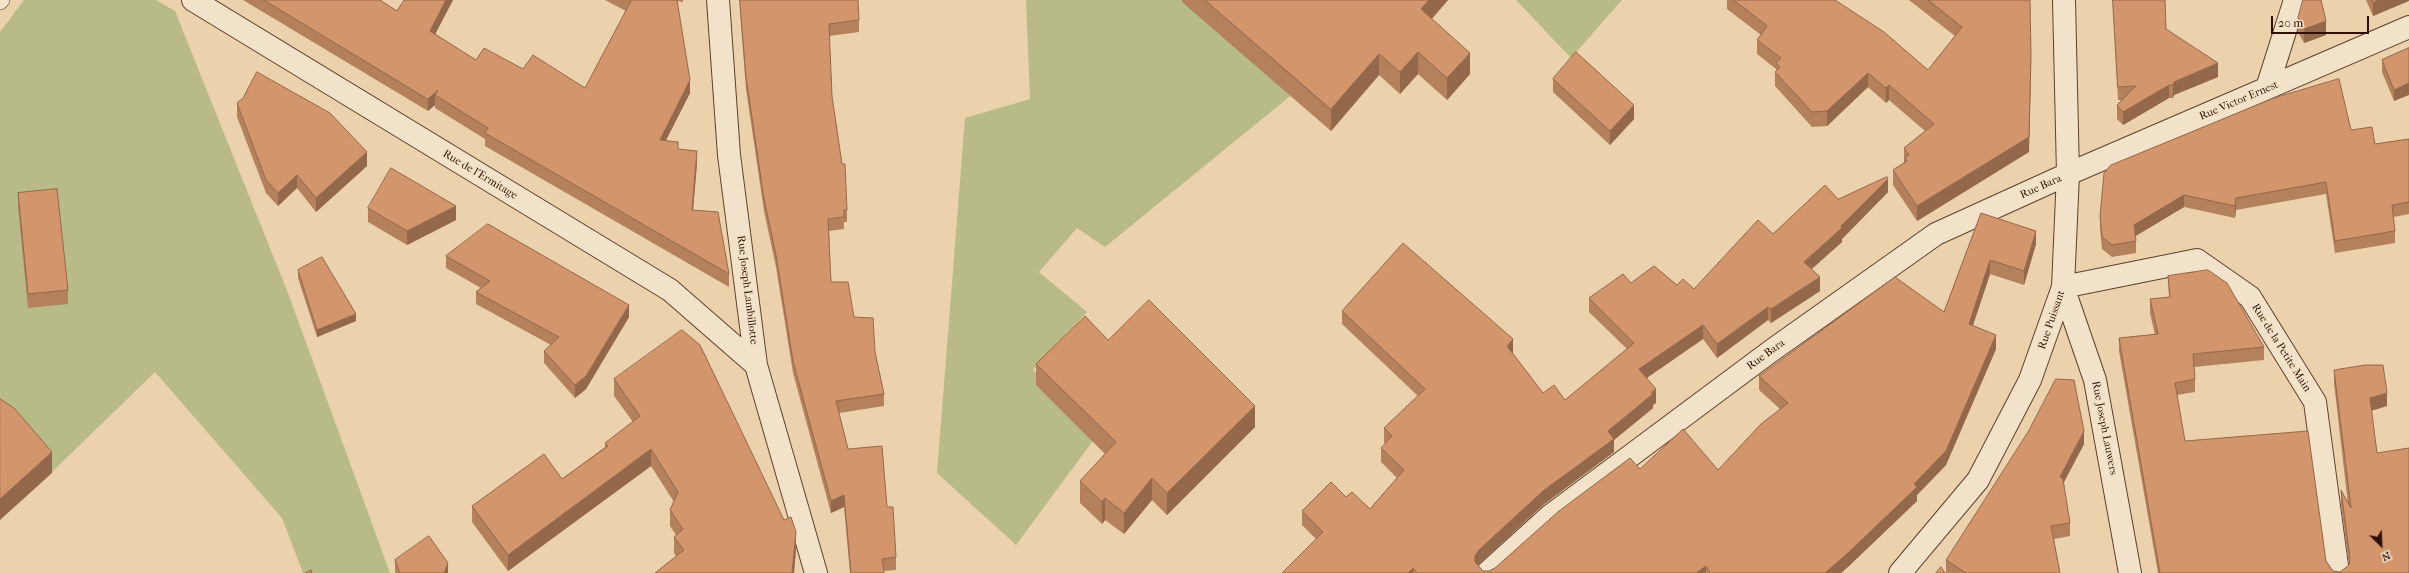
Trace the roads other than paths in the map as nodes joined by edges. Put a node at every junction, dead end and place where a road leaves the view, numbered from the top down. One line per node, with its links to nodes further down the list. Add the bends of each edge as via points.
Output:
1 (193, 0): 9 (street, Rue de l'Ermitage, via 670,290)
2 (718, 0): 9 (street, Rue Joseph Lambillotte, via 729,155)
3 (2064, 0): 7 (street, Rue Puissant)
4 (2295, 0): 6 (street)
5 (2409, 27): 6 (street, Rue Victor Ernest)
6 (2268, 88): 7 (street, Rue Victor Ernest)
7 (2068, 174): 8 (street, Rue Puissant); 11 (street, Rue Bara, via 1936,234 1771,351 1552,515)
8 (2063, 287): 12 (street, Rue Puissant, via 2030,380 1978,480); 13 (street, Rue Joseph Lauwers, via 2095,380); 14 (street, Rue de la Petite Main, via 2197,260 2250,297 2315,402)
9 (756, 365): 10 (street, Rue Joseph Lambillotte)
10 (816, 573)
11 (1487, 573)
12 (1900, 573)
13 (2130, 573)
14 (2338, 573)

